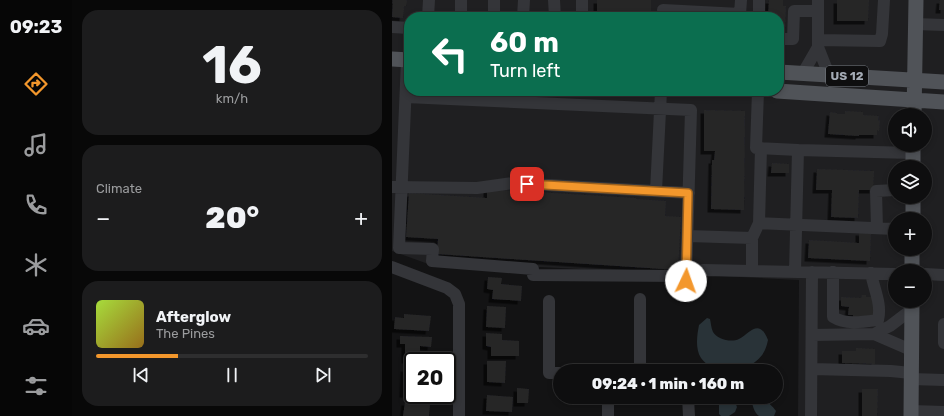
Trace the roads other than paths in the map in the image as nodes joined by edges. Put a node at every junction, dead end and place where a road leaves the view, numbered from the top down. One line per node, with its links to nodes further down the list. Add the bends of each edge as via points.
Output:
1 (429, 0): 14 (street)
2 (462, 0): 15 (street)
3 (494, 0): 16 (street)
4 (524, 0): 17 (street)
5 (554, 0): 18 (street)
6 (582, 0): 19 (street)
7 (741, 0): 21 (street)
8 (759, 0): 22 (street)
9 (884, 0): 28 (street, via 880,41)
10 (916, 0): 23 (main road)
11 (818, 5): 12 (street); 28 (street)
12 (794, 6): 27 (street, via 793,39)
13 (663, 9): 20 (street)
14 (428, 12)
15 (461, 12)
16 (494, 12)
17 (523, 12)
18 (555, 12)
19 (582, 12)
20 (696, 12)
21 (740, 12)
22 (759, 12)
23 (915, 24): 24 (street); 34 (main road)
24 (944, 25)
25 (392, 27): 26 (street)
26 (404, 28)
27 (784, 39)
28 (818, 44): 32 (street); 33 (street)
29 (392, 59): 30 (main road)
30 (404, 60)
31 (784, 72): 32 (main road, US 12)
32 (803, 73): 33 (main road, US 12)
33 (829, 75): 34 (main road, US 12)
34 (914, 80): 35 (main road, US 12); 40 (main road)
35 (944, 82)
36 (784, 91): 40 (main road, US 12)
37 (406, 96): 43 (street); 47 (street)
38 (662, 96): 43 (street)
39 (758, 96): 44 (street, via 756,148)
40 (914, 100): 41 (main road, US 12); 42 (main road)
41 (944, 102)
42 (914, 108)
43 (662, 109): 49 (street); 50 (street, via 691,110)
44 (761, 148): 45 (street); 51 (street)
45 (798, 150): 46 (street); 52 (street)
46 (913, 155)
47 (397, 187): 49 (street, via 477,188 513,183); 66 (street, via 399,248 433,249 432,261 533,269 533,275)
48 (888, 190): 53 (street, via 876,191)
49 (656, 191): 50 (street)
50 (688, 193): 55 (street)
51 (759, 223): 52 (street); 56 (street)
52 (796, 225): 53 (street); 59 (street)
53 (877, 228): 54 (street)
54 (888, 228)
55 (688, 236): 56 (street); 66 (street)
56 (752, 238): 58 (street)
57 (392, 267): 85 (street, via 448,288 455,294 459,304)
58 (752, 271): 59 (street); 66 (street, via 703,270)
59 (795, 272): 60 (street)
60 (812, 272): 61 (street); 73 (street)
61 (833, 272): 62 (street); 62 (street, via 833,317 840,321 861,322 878,320 880,312)
62 (871, 273): 63 (street)
63 (888, 274)
64 (932, 274): 65 (street)
65 (944, 275)
66 (686, 279)
67 (640, 299): 77 (street)
68 (549, 301): 76 (street)
69 (910, 308): 72 (street, via 890,326)
70 (912, 308): 75 (main road)
71 (944, 324): 74 (street)
72 (874, 334): 73 (street); 75 (street)
73 (812, 335): 78 (street)
74 (944, 343)
75 (911, 350): 79 (main road)
76 (554, 364)
77 (640, 364)
78 (812, 370): 79 (street, via 891,371); 88 (street)
79 (911, 376): 80 (street); 83 (main road)
80 (944, 380)
81 (608, 404): 86 (street)
82 (688, 404): 87 (street)
83 (911, 413): 84 (street)
84 (939, 413)
85 (458, 416)
86 (608, 416)
87 (689, 416)
88 (811, 416)

